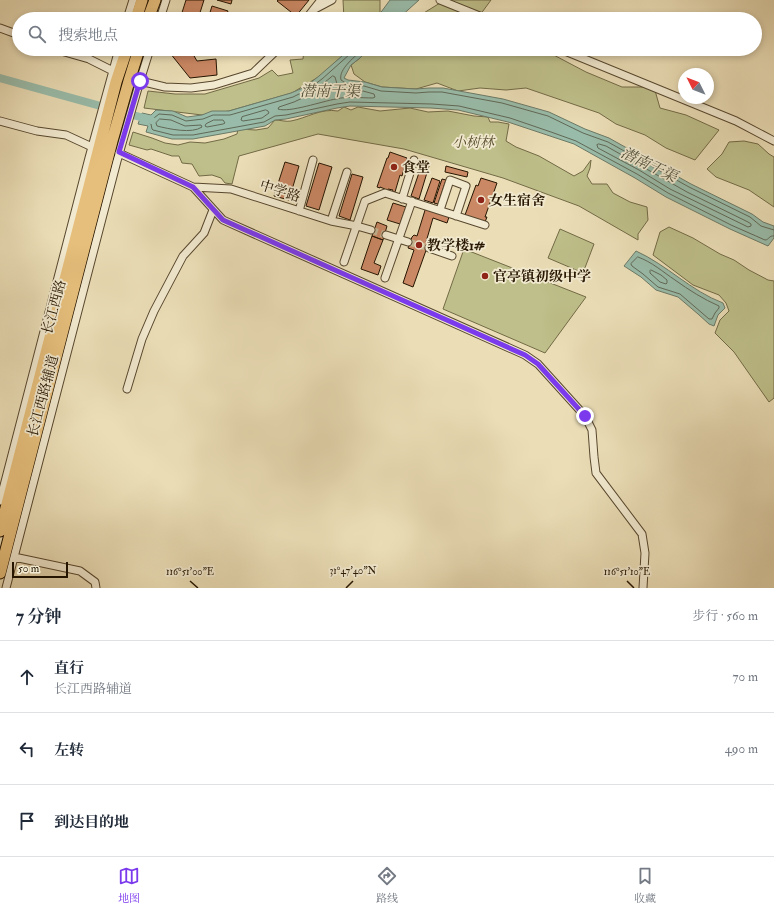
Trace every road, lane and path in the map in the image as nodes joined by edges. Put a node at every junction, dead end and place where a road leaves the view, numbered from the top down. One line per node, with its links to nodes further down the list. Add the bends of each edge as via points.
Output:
1 (133, 0): 9 (street)
2 (142, 0): 10 (highway)
3 (154, 0): 11 (highway)
4 (166, 0): 12 (street)
5 (321, 0): 8 (street)
6 (332, 0): 8 (street)
7 (440, 0): 13 (street)
8 (313, 10)
9 (129, 12)
10 (138, 12)
11 (150, 12)
12 (162, 12)
13 (470, 12)
14 (0, 28): 15 (street)
15 (12, 32)
16 (78, 56): 23 (street)
17 (117, 56): 23 (street, 长江西路辅道)
18 (123, 56): 24 (highway, 长江西路)
19 (138, 56): 25 (highway, 长江西路)
20 (147, 56): 25 (street, 长江西路辅道)
21 (271, 56): 25 (street, via 253,73 214,85 191,88)
22 (577, 56): 28 (street, via 736,121)
23 (113, 71): 24 (street, 长江西路辅道)
24 (113, 82): 27 (highway, 长江西路); 29 (street, 长江西路辅道)
25 (135, 84): 27 (highway, 长江西路); 30 (street, 长江西路辅道)
26 (0, 121): 29 (street, via 36,131 66,135)
27 (107, 141): 52 (highway, 长江西路); 54 (highway, 长江西路)
28 (774, 141)
29 (92, 147): 51 (street, 长江西路辅道)
30 (119, 152): 34 (street); 53 (street, 长江西路辅道)
31 (313, 160): 39 (street)
32 (414, 160): 35 (street)
33 (347, 172): 41 (street)
34 (193, 187): 37 (street); 39 (street, 中学路, via 231,188)
35 (402, 198): 36 (street); 48 (street, via 385,193 365,201)
36 (412, 201): 38 (street); 49 (street)
37 (213, 210): 50 (street, via 204,233 183,256 154,311); 57 (street, via 223,220 525,355 538,364 585,416 592,430 596,473 642,534 645,553)
38 (440, 210): 40 (street); 40 (street, via 450,180 466,186)
39 (298, 211): 41 (street, 中学路)
40 (456, 216): 42 (street)
41 (331, 221): 43 (street, 中学路)
42 (485, 225)
43 (371, 230)
44 (386, 235): 45 (street)
45 (408, 242)
46 (429, 248): 47 (street)
47 (452, 256)
48 (344, 262)
49 (386, 278)
50 (126, 389)
51 (0, 501)
52 (0, 531)
53 (14, 557): 55 (street, 长江西路辅道); 56 (street, via 80,571 95,582)
54 (0, 573)
55 (6, 588)
56 (96, 588)
57 (643, 588)

